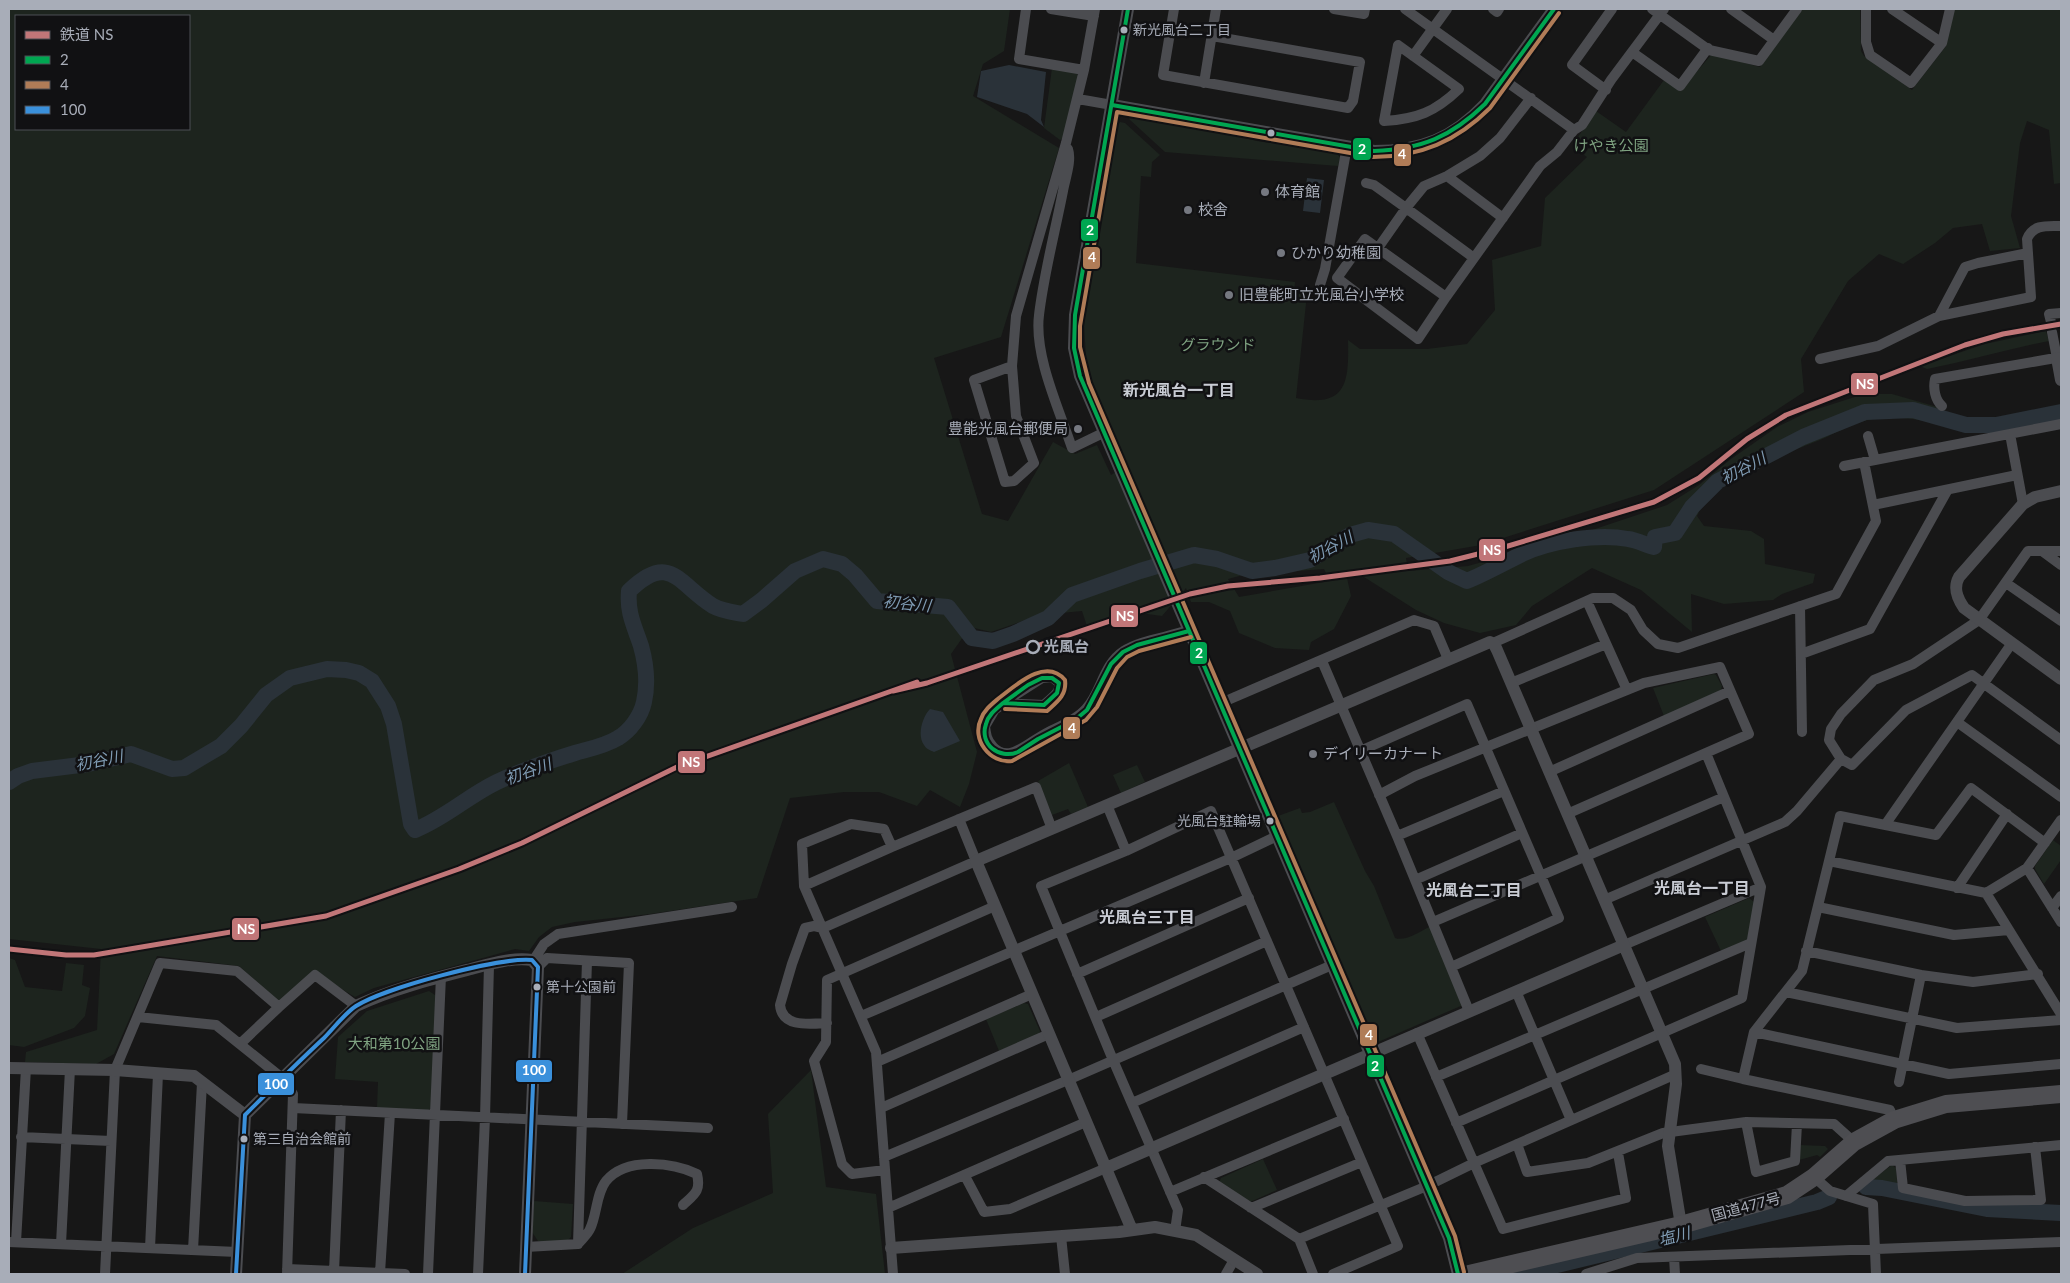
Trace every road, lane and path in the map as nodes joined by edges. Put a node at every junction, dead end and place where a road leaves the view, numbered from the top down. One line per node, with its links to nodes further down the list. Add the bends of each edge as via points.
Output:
1 (1026, 9): 28 (street, via 1019,59)
2 (1051, 9): 20 (street)
3 (1128, 9): 34 (street)
4 (1174, 9): 30 (street, via 1163,75)
5 (1216, 9): 22 (street)
6 (1334, 9): 7 (street, via 1364,14)
7 (1365, 9)
8 (1406, 9): 21 (street)
9 (1447, 9): 21 (street)
10 (1493, 9): 11 (street, via 1497,12)
11 (1499, 9)
12 (1554, 9): 29 (street)
13 (1612, 9): 31 (street, via 1572,65)
14 (1731, 9): 23 (street)
15 (1797, 9): 23 (street)
16 (1866, 9): 24 (street, via 1866,42 1870,55 1912,83)
17 (1892, 9): 24 (street)
18 (1950, 9): 24 (street)
19 (1659, 11): 25 (street); 26 (street)
20 (1094, 12): 28 (street)
21 (1433, 28): 27 (street); 29 (street)
22 (1212, 36): 30 (street); 30 (street, via 1360,62 1353,101 1348,108)
23 (1774, 40): 25 (street, via 1759,61)
24 (1942, 44)
25 (1708, 48): 26 (street, via 1680,86)
26 (1632, 52): 31 (street)
27 (1413, 56): 27 (street, via 1459,89 1426,114 1384,121 1398,45)
28 (1084, 70): 33 (street)
29 (1504, 79): 32 (street); 37 (street, via 1475,115 1437,140 1397,151)
30 (1204, 83)
31 (1606, 90): 35 (street, via 1582,125)
32 (1531, 98): 35 (street); 38 (street, via 1500,138 1480,156)
33 (1078, 99): 34 (street); 36 (street)
34 (1112, 105): 37 (street); 56 (street, via 1075,315 1074,338 1080,376)
35 (1574, 130): 41 (street, via 1540,166)
36 (1066, 143): 52 (street, via 1016,316); 56 (street, via 1070,154 1038,316 1041,346 1046,376 1072,448)
37 (1347, 146): 46 (street)
38 (1447, 176): 40 (street, via 1424,186); 41 (street)
39 (1366, 183): 40 (street, via 1374,185)
40 (1406, 208): 43 (street); 45 (street)
41 (1503, 218): 45 (street)
42 (2061, 226): 44 (street, via 2037,227 2030,232)
43 (1378, 248): 47 (street); 47 (street, via 1365,239 1337,278 1418,339)
44 (2028, 253): 49 (street, via 1965,267); 49 (street, via 2032,297)
45 (1474, 258): 47 (street)
46 (1320, 285)
47 (1446, 297)
48 (2061, 313): 50 (street, via 2049,314)
49 (1939, 316): 51 (street, via 1878,346)
50 (2059, 358): 53 (street); 54 (street, via 1935,379 1937,402)
51 (1820, 359)
52 (1012, 366): 52 (street, via 1016,416 1034,463 1014,481 1005,482 974,380)
53 (2061, 380)
54 (1942, 406)
55 (2061, 424): 57 (street)
56 (1103, 433): 75 (street)
57 (2010, 434): 59 (street); 62 (street)
58 (1868, 436): 59 (street)
59 (1875, 460): 60 (street)
60 (1864, 462): 61 (street); 66 (street)
61 (1844, 466)
62 (2017, 475): 63 (street); 65 (street)
63 (1946, 491): 66 (street); 79 (street, via 1870,628)
64 (2061, 491): 65 (street, via 2035,497)
65 (2023, 504): 73 (street, via 1956,584 1958,599)
66 (1873, 505): 72 (street, via 1876,521 1836,594)
67 (2042, 551): 68 (street); 69 (street); 70 (street, via 2028,551)
68 (2061, 551)
69 (2061, 565)
70 (2006, 583): 73 (street); 74 (street)
71 (1586, 601): 72 (street, via 1613,598 1631,610 1643,630 1658,644 1678,648); 76 (street); 78 (street)
72 (1800, 606): 79 (street)
73 (1979, 620): 77 (street); 98 (street, via 1913,664 1874,680 1841,714 1832,729 1829,740)
74 (2061, 621)
75 (1189, 631): 87 (street, via 1123,652 1107,673 1087,710 1025,748 1003,755 988,742 984,726 994,709); 88 (street)
76 (1493, 643): 80 (street, via 1488,642); 83 (street)
77 (2012, 643): 82 (street); 84 (street)
78 (1606, 644): 83 (street); 85 (street)
79 (1801, 654): 92 (street)
80 (1448, 659): 81 (street, via 1434,626 1414,620); 89 (street)
81 (1322, 661): 88 (street); 89 (street)
82 (2061, 679)
83 (1511, 683): 91 (street)
84 (1984, 684): 90 (street); 93 (street); 98 (street, via 1972,675 1906,710 1852,765)
85 (1627, 690): 86 (street, via 1644,683 1720,667); 91 (street)
86 (1730, 691): 97 (street, via 1748,734); 99 (street)
87 (1003, 703): 87 (street, via 1042,678 1052,677 1059,683 1057,693 1044,705)
88 (1220, 703): 95 (street)
89 (1340, 705): 95 (street); 96 (street)
90 (1958, 722): 103 (street); 109 (street)
91 (1531, 729): 94 (street); 99 (street)
92 (1802, 732)
93 (2061, 740)
94 (1486, 747): 96 (street, via 1467,704); 100 (street); 101 (street)
95 (1240, 748): 104 (street); 112 (street)
96 (1360, 751): 101 (street)
97 (1706, 753): 102 (street); 105 (street)
98 (1841, 759): 114 (street, via 1785,822)
99 (1549, 772): 105 (street)
100 (1504, 791): 111 (street); 113 (street)
101 (1378, 795): 113 (street)
102 (1724, 797): 114 (street); 118 (street)
103 (2061, 797)
104 (1107, 806): 110 (street); 117 (street)
105 (1567, 814): 118 (street)
106 (2007, 814): 109 (street, via 1971,788 1936,835); 115 (street); 127 (street)
107 (958, 820): 110 (street, via 1036,787); 116 (street); 121 (street)
108 (2061, 820): 115 (street)
109 (1885, 825): 120 (street, via 1840,816)
110 (1052, 828): 121 (street)
111 (1522, 833): 123 (street); 124 (street)
112 (1277, 836): 119 (street); 149 (street)
113 (1397, 836): 124 (street)
114 (1742, 841): 126 (street); 131 (street)
115 (2045, 842): 122 (street)
116 (892, 847): 125 (street); 125 (street, via 884,828 851,824 802,844)
117 (1126, 851): 119 (street, via 1211,811); 140 (street, via 1041,886)
118 (1586, 857): 123 (street); 131 (street)
119 (1230, 858): 130 (street); 140 (street)
120 (1829, 861): 127 (street); 134 (street)
121 (976, 862): 132 (street); 138 (street)
122 (2027, 868): 128 (street); 135 (street)
123 (1540, 876): 136 (street); 150 (street, via 1558,918)
124 (1415, 880): 136 (street)
125 (804, 886): 138 (street)
126 (1761, 887): 142 (street); 143 (street)
127 (1957, 888): 128 (street)
128 (1986, 893): 139 (street)
129 (2061, 896): 135 (street)
130 (1249, 898): 141 (street); 152 (street)
131 (1604, 900): 143 (street)
132 (995, 906): 144 (street); 151 (street)
133 (732, 907): 147 (street, via 558,934 544,944)
134 (1818, 907): 139 (street, via 1954,935); 145 (street)
135 (2052, 908): 137 (street)
136 (1433, 922): 150 (street)
137 (2061, 922)
138 (823, 928): 151 (street); 170 (street, via 805,928 780,1005 788,1021)
139 (2009, 930): 153 (street)
140 (1058, 931): 144 (street); 152 (street)
141 (1267, 941): 156 (street); 167 (street)
142 (1752, 943): 157 (street); 174 (street, via 1742,998)
143 (1624, 945): 157 (street); 158 (street)
144 (1013, 949): 160 (street); 165 (street)
145 (1806, 951): 154 (street); 159 (street, via 1802,971)
146 (587, 961): 147 (street, via 547,958); 211 (street); 215 (street, via 629,963)
147 (536, 964): 148 (street, via 523,958); 208 (street)
148 (488, 965): 155 (street); 206 (street)
149 (1332, 965): 156 (street); 178 (street)
150 (1451, 967): 163 (street)
151 (843, 972): 165 (street); 170 (street, via 827,980)
152 (1077, 974): 167 (street)
153 (2038, 974): 154 (street, via 1973,982); 164 (street)
154 (1921, 975): 168 (street)
155 (441, 976): 161 (street); 204 (street)
156 (1286, 984): 171 (street); 179 (street)
157 (1643, 989): 174 (street); 176 (street)
158 (1516, 991): 163 (street); 176 (street)
159 (1786, 992): 168 (street); 172 (street)
160 (1032, 994): 175 (street); 180 (street)
161 (356, 1006): 162 (street, via 315,975); 192 (street)
162 (279, 1007): 166 (street, via 237,970 160,963); 177 (street)
163 (1469, 1011): 173 (street)
164 (2061, 1014)
165 (861, 1016): 180 (street)
166 (138, 1017): 177 (street, via 216,1025); 187 (street)
167 (1096, 1018): 179 (street)
168 (1912, 1019): 169 (street, via 1957,1028); 181 (street)
169 (2061, 1020)
170 (827, 1023): 233 (street, via 826,1042 814,1061 842,1164 852,1174)
171 (1304, 1027): 189 (street); 199 (street)
172 (1754, 1032): 181 (street); 193 (street)
173 (1417, 1033): 178 (street); 191 (street)
174 (1662, 1033): 190 (street); 195 (street)
175 (1049, 1034): 194 (street); 201 (street)
176 (1535, 1035): 191 (street); 195 (street)
177 (240, 1044): 192 (street)
178 (1371, 1054): 189 (street); 237 (street)
179 (1113, 1060): 194 (street); 199 (street)
180 (877, 1062): 201 (street)
181 (1902, 1064): 182 (street, via 1950,1074); 196 (street)
182 (2061, 1064)
183 (9, 1068): 184 (street)
184 (26, 1068): 185 (street); 219 (street)
185 (70, 1069): 187 (street); 220 (street)
186 (1701, 1069): 193 (street)
187 (115, 1070): 188 (street); 221 (street)
188 (158, 1074): 197 (street, via 194,1076); 255 (street)
189 (1325, 1074): 207 (street); 226 (street)
190 (1676, 1074): 209 (street); 218 (street)
191 (1436, 1077): 214 (street)
192 (282, 1078): 200 (street, via 293,1094); 205 (street)
193 (1743, 1079): 210 (street, via 1890,1110)
194 (1068, 1080): 212 (street); 228 (street)
195 (1554, 1080): 209 (street); 214 (street)
196 (1899, 1082)
197 (202, 1083): 205 (street); 258 (street)
198 (2061, 1094): 210 (highway, 国道477号, via 1946,1104)
199 (1132, 1103): 226 (street)
200 (293, 1108): 202 (street); 262 (street)
201 (881, 1108): 228 (street)
202 (341, 1110): 203 (street); 263 (street)
203 (390, 1113): 204 (street); 264 (street)
204 (436, 1114): 206 (street); 268 (street)
205 (245, 1115): 259 (street)
206 (485, 1118): 208 (street); 269 (street)
207 (1344, 1118): 230 (street); 236 (street)
208 (531, 1120): 211 (street); 254 (street)
209 (1572, 1120): 223 (street)
210 (1894, 1120): 222 (highway, 国道477号)
211 (581, 1121): 215 (street); 252 (street)
212 (1086, 1122): 232 (street); 234 (street)
213 (1746, 1122): 216 (street); 216 (street, via 1756,1172 1795,1161); 218 (street)
214 (1456, 1123): 231 (street)
215 (622, 1124): 217 (street)
216 (1797, 1124): 222 (street, via 1834,1124)
217 (708, 1128)
218 (1670, 1132): 227 (street); 244 (street, via 1669,1158)
219 (21, 1138): 220 (street); 249 (street)
220 (66, 1139): 221 (street); 251 (street)
221 (111, 1141): 253 (street)
222 (1854, 1142): 235 (highway, 国道477号)
223 (1517, 1144): 227 (street, via 1527,1172 1588,1163); 231 (street)
224 (2061, 1145): 225 (street)
225 (2035, 1147): 229 (street); 229 (street, via 2041,1200 1965,1201 1903,1188)
226 (1152, 1148): 232 (street); 238 (street)
227 (1618, 1153): 231 (street, via 1626,1198 1503,1229)
228 (884, 1157): 233 (street)
229 (1900, 1160): 239 (street, via 1888,1161)
230 (1362, 1162): 240 (street); 243 (street)
231 (1474, 1163): 237 (street)
232 (1106, 1168): 234 (street, via 1010,1210 998,1212 984,1212); 245 (street)
233 (885, 1170): 242 (street)
234 (965, 1176): 242 (street)
235 (1814, 1177): 239 (street, via 1830,1191); 244 (highway, 国道477号, via 1787,1195)
236 (1204, 1178): 238 (street); 243 (street)
237 (1427, 1186): 240 (street); 277 (street, via 1449,1238)
238 (1170, 1192): 246 (street, via 1178,1210)
239 (1846, 1196): 257 (street, via 1873,1204)
240 (1380, 1204): 248 (street); 276 (street, via 1398,1246)
241 (683, 1205): 252 (street, via 696,1193 700,1184 697,1174 686,1169 656,1165 626,1167 606,1182 590,1230)
242 (888, 1208): 256 (street)
243 (1251, 1208): 248 (street)
244 (1681, 1225): 278 (highway, 国道477号)
245 (1132, 1230): 246 (street, via 1156,1227); 247 (street)
246 (1175, 1231): 261 (street, via 1196,1235)
247 (1061, 1236): 256 (street); 272 (street)
248 (1299, 1239): 275 (street)
249 (12, 1242): 251 (street)
250 (2061, 1242): 257 (street)
251 (61, 1244): 253 (street)
252 (578, 1244): 254 (street)
253 (107, 1246): 255 (street); 265 (street)
254 (526, 1247): 270 (street)
255 (150, 1248): 258 (street)
256 (891, 1248): 271 (street)
257 (1875, 1249): 260 (street); 281 (street)
258 (193, 1250): 259 (street)
259 (237, 1252): 266 (street)
260 (1674, 1257): 279 (street, via 1637,1258); 280 (street)
261 (1234, 1260): 273 (street); 274 (street)
262 (287, 1271): 263 (street)
263 (334, 1272): 264 (street)
264 (380, 1273): 267 (street)
265 (106, 1274)
266 (236, 1274)
267 (405, 1274)
268 (428, 1274)
269 (478, 1274)
270 (525, 1274)
271 (893, 1274)
272 (1066, 1274)
273 (1226, 1274)
274 (1257, 1274)
275 (1313, 1274)
276 (1333, 1274)
277 (1458, 1274)
278 (1469, 1274)
279 (1586, 1274)
280 (1674, 1274)
281 (1876, 1274)

